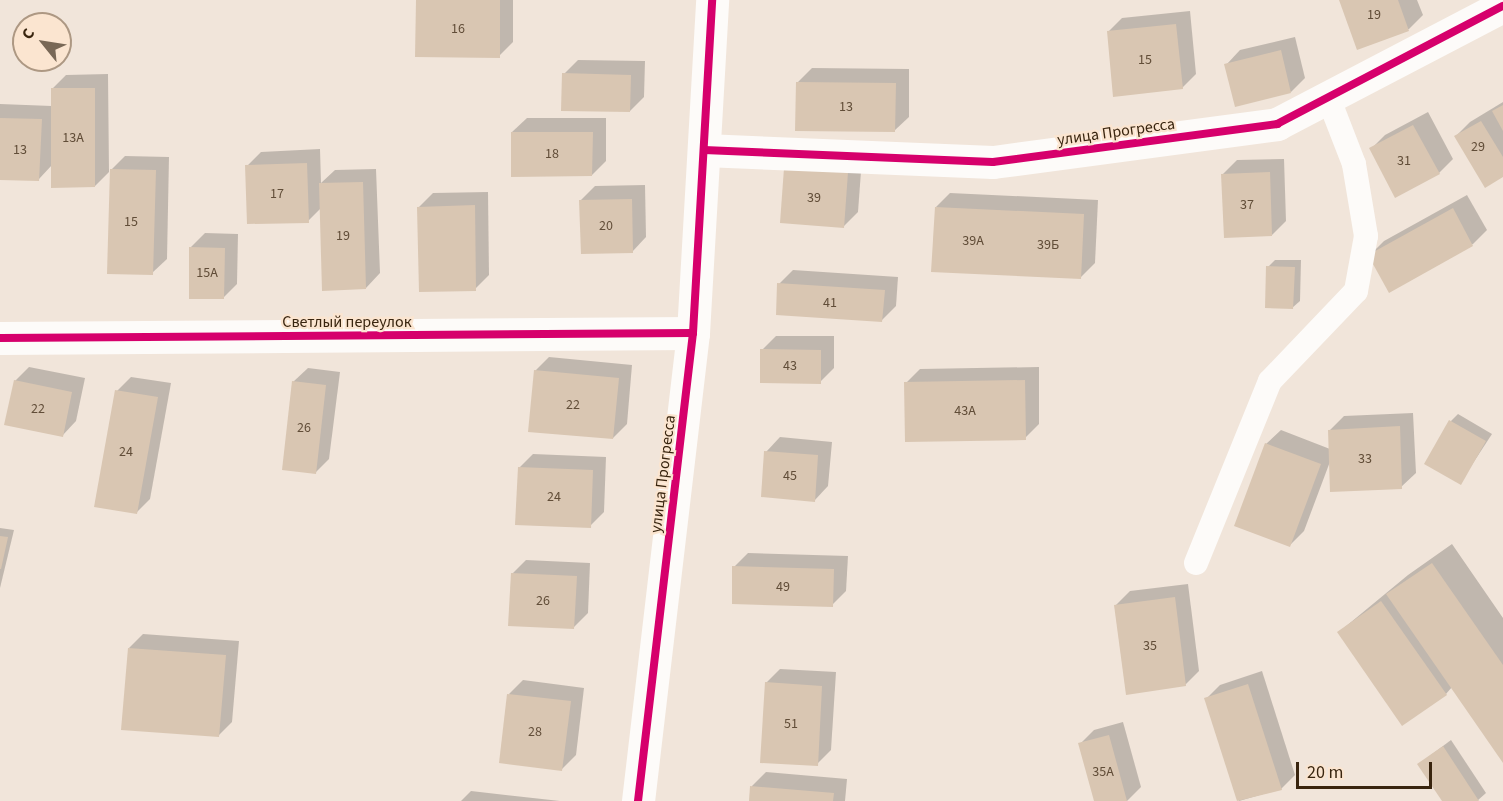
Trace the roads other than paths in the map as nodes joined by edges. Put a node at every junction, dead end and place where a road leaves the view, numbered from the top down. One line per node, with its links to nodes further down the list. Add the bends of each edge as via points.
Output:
1 (712, 0): 4 (street, улица Прогресса)
2 (1503, 6): 3 (street, улица Прогресса)
3 (1328, 97): 4 (street, улица Прогресса, via 1277,124 993,162); 7 (lane, via 1354,164 1366,236 1356,291 1270,381)
4 (704, 150): 5 (street, улица Прогресса)
5 (693, 333): 6 (street, Светлый переулок); 8 (street, улица Прогресса)
6 (0, 338)
7 (1196, 563)
8 (638, 801)

